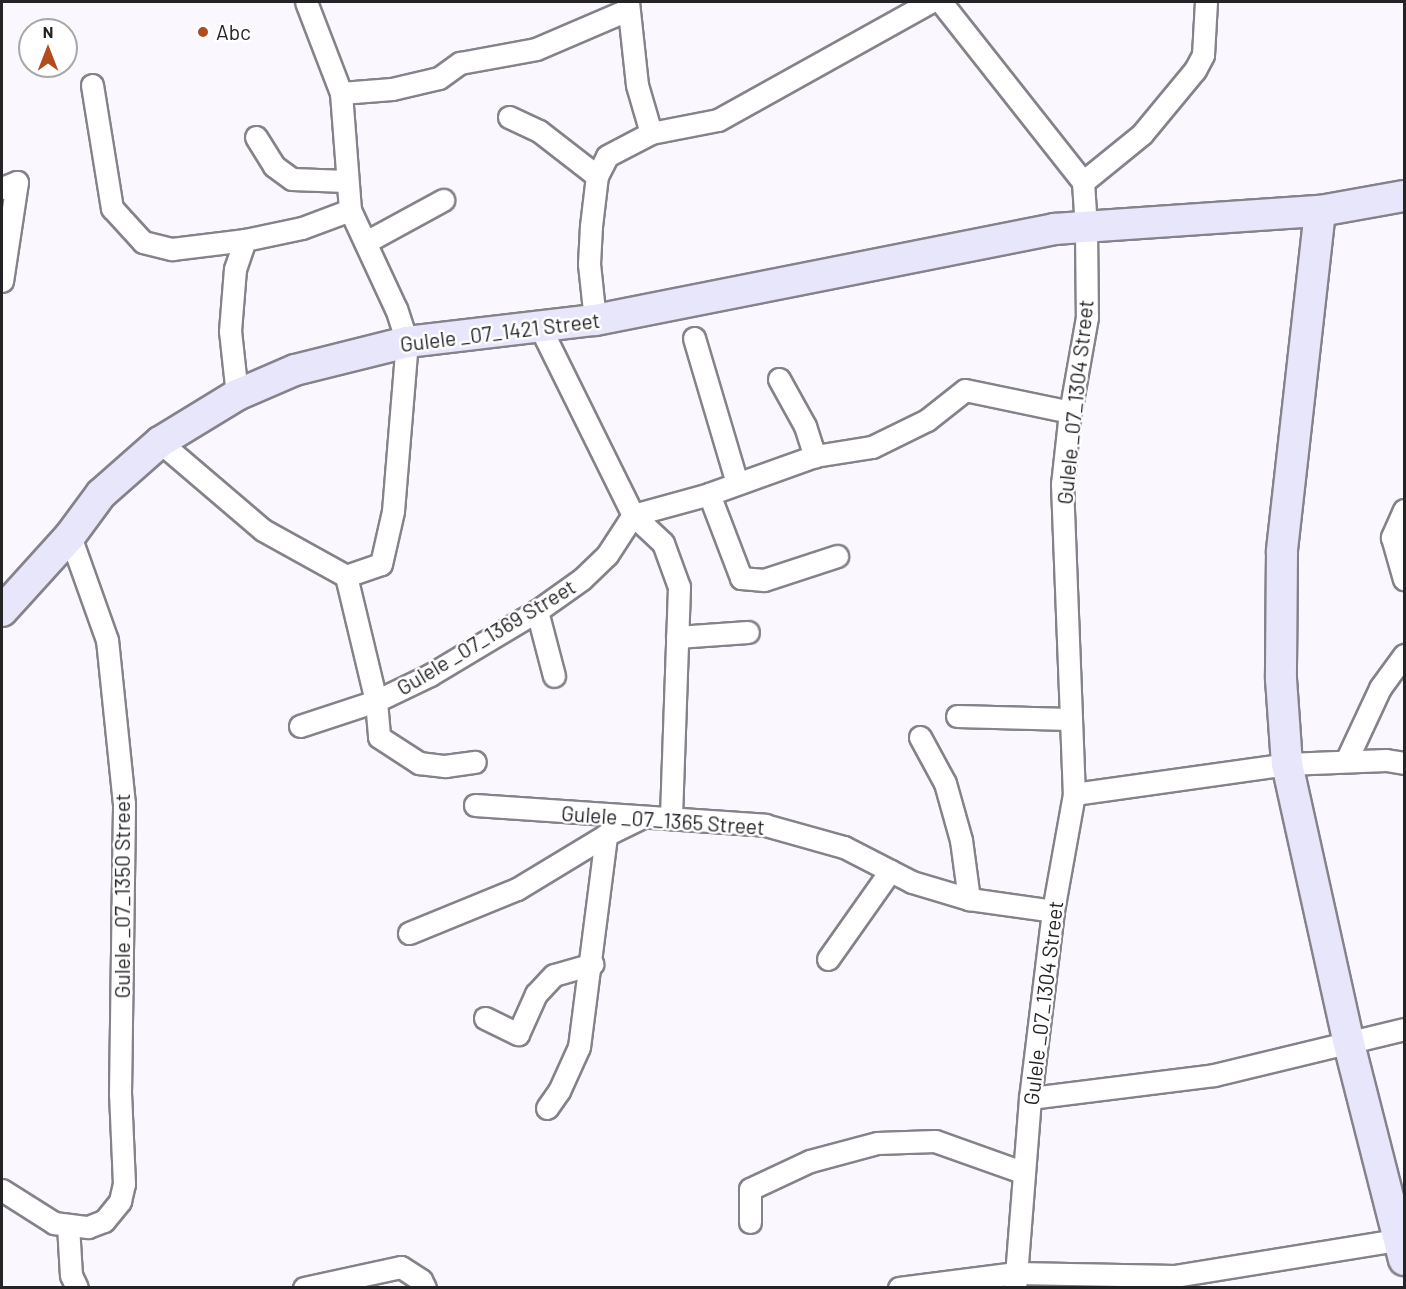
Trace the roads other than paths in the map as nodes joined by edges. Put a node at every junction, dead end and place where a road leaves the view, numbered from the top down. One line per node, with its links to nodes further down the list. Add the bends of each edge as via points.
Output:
1 (306, 2): 7 (street)
2 (930, 2): 9 (street, via 718,120)
3 (941, 2): 13 (street)
4 (1206, 2): 13 (street, via 1203,55 1195,70 1142,134)
5 (627, 5): 7 (street, via 536,49 460,63 439,78 392,89); 9 (street, via 637,85)
6 (92, 85): 20 (street, via 111,208 143,242 172,249)
7 (341, 93): 12 (street)
8 (509, 117): 11 (street, via 548,136)
9 (651, 134): 11 (street, via 607,156)
10 (256, 137): 12 (street, via 274,165 292,179)
11 (597, 176): 23 (street, via 589,264)
12 (346, 181): 17 (street)
13 (1083, 182): 19 (street, Gulele _07_1304 Street)
14 (9, 185): 22 (street)
15 (1404, 196): 18 (main road, Gulele _07_1421 Street)
16 (443, 200): 21 (street)
17 (350, 210): 20 (street, via 302,228); 21 (street)
18 (1320, 211): 19 (main road, Gulele _07_1421 Street); 54 (main road, via 1282,552 1281,679)
19 (1086, 228): 23 (main road, Gulele _07_1421 Street, via 1042,231); 29 (street, Gulele _07_1304 Street, via 1087,317)
20 (244, 240): 28 (street, via 235,268 230,331)
21 (366, 242): 26 (street)
22 (2, 281)
23 (595, 320): 24 (main road, Gulele _07_1421 Street)
24 (541, 329): 26 (main road, Gulele _07_1421 Street); 35 (street)
25 (694, 338): 32 (street)
26 (407, 342): 28 (main road, Gulele _07_1421 Street, via 295,370); 38 (street, via 393,511 381,564 370,571)
27 (779, 379): 31 (street, via 805,426)
28 (237, 395): 30 (main road, Gulele _07_1421 Street)
29 (1070, 412): 31 (street, via 965,390 907,432 872,447); 48 (street, Gulele _07_1304 Street, via 1062,484)
30 (160, 442): 36 (main road, Gulele _07_1421 Street, via 101,494); 38 (street, via 263,530)
31 (815, 456): 32 (street)
32 (736, 483): 33 (street)
33 (709, 494): 35 (street); 37 (street, via 741,578 764,580)
34 (1404, 510): 39 (street, via 1392,537)
35 (633, 515): 41 (street, Gulele _07_1369 Street, via 607,555 582,579); 43 (street, via 663,543 679,587)
36 (70, 536): 40 (main road, Gulele _07_1421 Street); 74 (street, Gulele _07_1350 Street, via 107,640 124,804 125,908 120,1094 124,1184 120,1201 104,1221 88,1227)
37 (837, 556)
38 (346, 576): 46 (street)
39 (1404, 579)
40 (2, 611)
41 (537, 611): 45 (street); 46 (street, Gulele _07_1369 Street, via 430,675)
42 (748, 632): 43 (street)
43 (677, 637): 57 (street)
44 (1404, 655): 51 (street, via 1380,688)
45 (554, 676)
46 (376, 701): 49 (street, Gulele _07_1369 Street); 52 (street, via 379,737 419,764)
47 (957, 717): 48 (street)
48 (1070, 719): 55 (street, Gulele _07_1304 Street)
49 (300, 726)
50 (921, 736): 61 (street, via 945,783 961,840)
51 (1346, 761): 53 (street); 54 (street)
52 (475, 762)
53 (1404, 763)
54 (1287, 764): 55 (street); 68 (main road)
55 (1074, 794): 62 (street, Gulele _07_1304 Street)
56 (475, 805): 58 (street, Gulele _07_1365 Street)
57 (671, 817): 58 (street, Gulele _07_1365 Street); 60 (street, Gulele _07_1365 Street, via 765,825 822,839)
58 (639, 819): 59 (street)
59 (606, 835): 63 (street, via 517,889); 65 (street)
60 (890, 871): 61 (street, Gulele _07_1365 Street); 64 (street)
61 (969, 899): 62 (street, Gulele _07_1365 Street)
62 (1053, 911): 69 (street, Gulele _07_1304 Street)
63 (409, 933)
64 (828, 959)
65 (592, 964): 66 (street, via 554,975 536,994 518,1034); 70 (street, via 579,1047)
66 (485, 1018)
67 (1404, 1029): 68 (street)
68 (1348, 1040): 69 (street, via 1214,1075); 75 (main road)
69 (1030, 1098): 71 (street, Gulele _07_1304 Street)
70 (547, 1108)
71 (1022, 1172): 73 (street, via 935,1141 877,1143 810,1161 750,1189); 76 (street, Gulele _07_1304 Street)
72 (2, 1190): 74 (street, via 54,1222)
73 (750, 1222)
74 (68, 1225): 78 (street, via 71,1275)
75 (1403, 1246): 77 (street)
76 (1016, 1280): 77 (street); 81 (street)
77 (1176, 1282)
78 (77, 1287)
79 (304, 1287): 80 (street, via 352,1274 401,1267)
80 (425, 1287)
81 (899, 1287)

